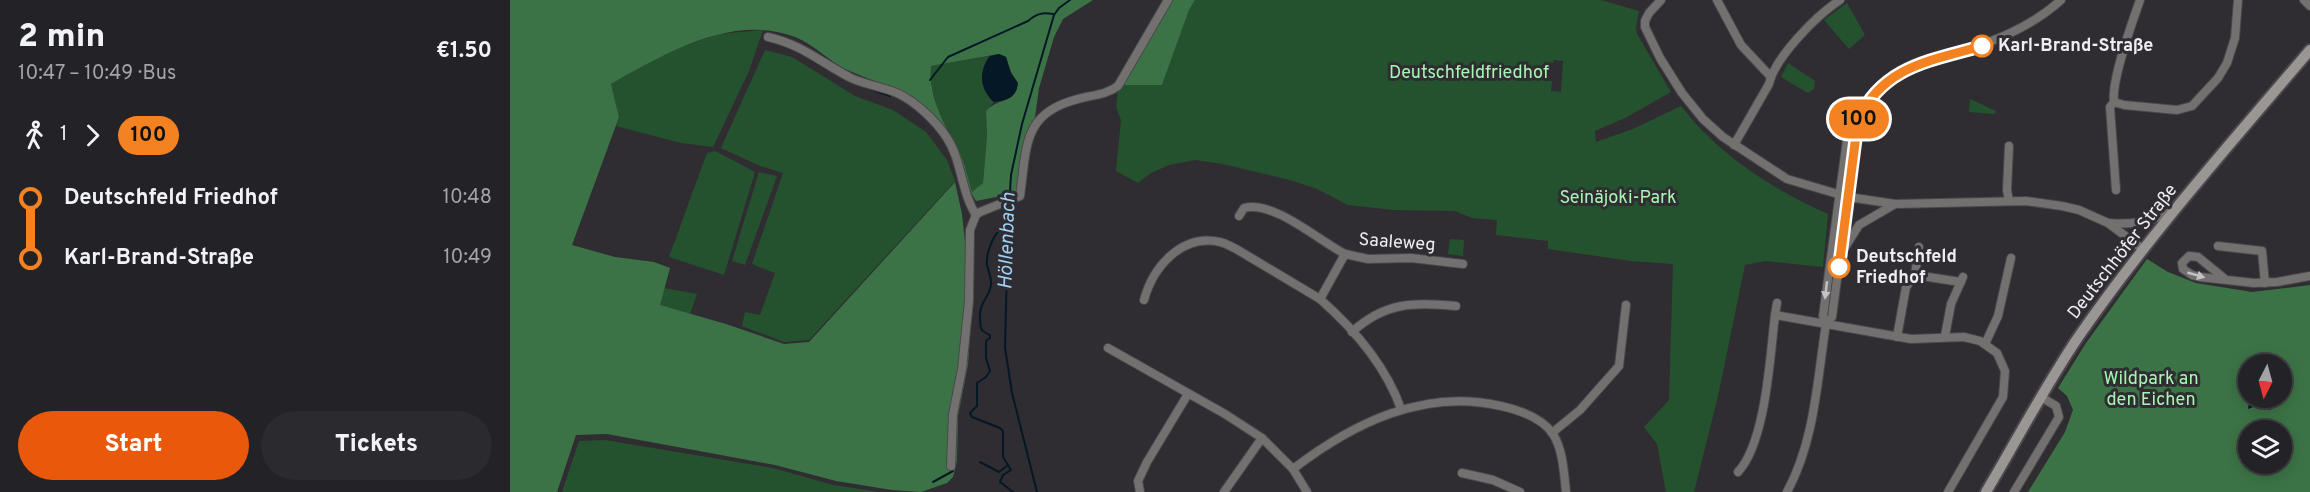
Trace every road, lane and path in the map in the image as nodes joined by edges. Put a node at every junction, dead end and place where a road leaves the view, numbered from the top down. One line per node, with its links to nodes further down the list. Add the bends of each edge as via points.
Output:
1 (1168, 0): 23 (street, via 1118,86 1062,103 1036,121 1028,143 1020,196)
2 (1661, 0): 15 (street, via 1646,17 1654,46 1682,93 1707,123)
3 (1717, 0): 12 (street, via 1741,45)
4 (1840, 0): 12 (street, via 1804,31)
5 (2061, 0): 14 (street, via 2002,39 1897,74 1873,94)
6 (2140, 0): 13 (street, via 2123,54)
7 (2238, 0): 13 (street, via 2236,31 2227,63 2192,106 2177,110)
8 (2304, 0): 9 (street)
9 (2310, 6)
10 (768, 37): 23 (street, via 795,45 851,78 898,94 930,118 953,149)
11 (2310, 50): 22 (main road, Deutschhöfer Straße)
12 (1771, 77): 15 (street)
13 (2114, 102): 17 (street, via 2110,107)
14 (1858, 120): 18 (street, via 1847,140); 19 (street)
15 (1734, 145): 18 (street, via 1787,179)
16 (2009, 146): 20 (street)
17 (2116, 190)
18 (1839, 194): 19 (street); 43 (street, one-way to 43, via 1823,316)
19 (1848, 197): 21 (street); 30 (street)
20 (2009, 201): 21 (street); 25 (street, via 2062,206)
21 (1895, 204): 30 (street, via 1859,225)
22 (2176, 209): 25 (street, via 2142,222); 28 (main road, Deutschhöfer Straße)
23 (976, 215): 54 (street, via 968,243 969,301 953,414)
24 (1239, 216): 29 (street, via 1248,207 1272,211)
25 (2108, 223): 28 (street)
26 (2218, 246): 36 (street, via 2262,251)
27 (1919, 247): 33 (street)
28 (2144, 250): 50 (main road, Deutschhöfer Straße, via 2081,334)
29 (1345, 254): 32 (street, Saaleweg, via 1368,259 1411,258); 37 (street, Saaleweg)
30 (1840, 258): 43 (street, via 1832,317)
31 (2011, 258): 47 (street, via 1998,316)
32 (1463, 264)
33 (1915, 275): 45 (street, via 1962,280 1951,304); 46 (street, via 1906,287)
34 (2310, 276): 36 (street)
35 (2225, 279): 35 (street, one-way to 35, via 2199,257 2189,255 2182,263 2183,269 2192,275); 36 (street)
36 (2265, 283)
37 (1320, 299): 38 (street, via 1227,244 1210,241 1188,245 1168,258 1152,276); 44 (street)
38 (1144, 300)
39 (1777, 303): 42 (street)
40 (1626, 305): 52 (street, via 1619,366 1580,410)
41 (1456, 306): 44 (street, via 1402,304 1370,317)
42 (1775, 315): 43 (street); 56 (street, via 1762,409 1751,450)
43 (1826, 324): 46 (street); 63 (street, via 1810,428)
44 (1352, 332): 51 (street, via 1378,363)
45 (1945, 336): 46 (street, via 1919,340); 47 (street, via 1964,336)
46 (1897, 337)
47 (1985, 344): 64 (street, via 2003,364 2005,388)
48 (1108, 348): 49 (street)
49 (1188, 394): 53 (street); 58 (street, via 1141,474)
50 (2041, 397): 65 (main road, Deutschhöfer Straße); 66 (street, via 2056,406 2059,417)
51 (1401, 409): 52 (street, via 1448,401 1494,404 1524,412); 55 (street, via 1338,437)
52 (1552, 433): 62 (street, via 1561,455)
53 (1262, 438): 55 (street); 59 (street)
54 (951, 466)
55 (1293, 469): 60 (street)
56 (1738, 472)
57 (1462, 473): 61 (street)
58 (1140, 492)
59 (1224, 492)
60 (1307, 492)
61 (1520, 492)
62 (1566, 492)
63 (1787, 492)
64 (1948, 492)
65 (1986, 492)
66 (2014, 492)

